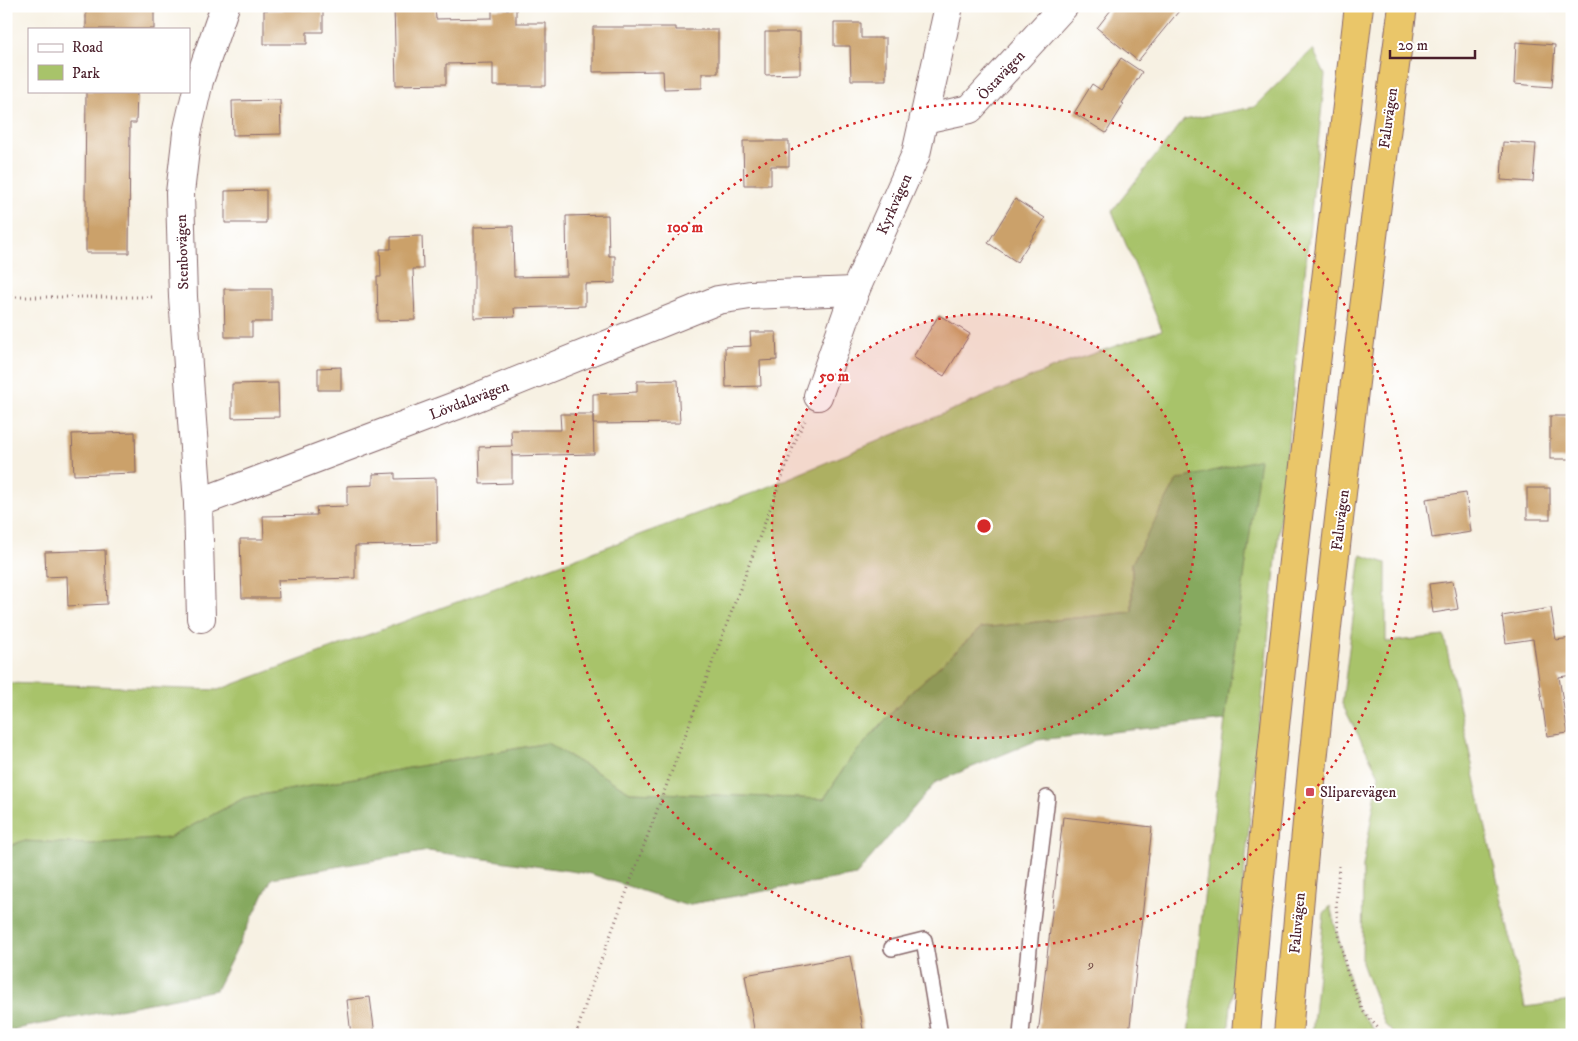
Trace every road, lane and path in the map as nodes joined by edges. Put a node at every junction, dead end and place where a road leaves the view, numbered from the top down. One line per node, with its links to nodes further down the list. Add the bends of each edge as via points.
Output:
1 (225, 6): 9 (street, Stenbovägen, via 199,81 187,133 180,193)
2 (949, 6): 6 (street, Kyrkvägen)
3 (1064, 6): 6 (street, Östavägen, via 970,109)
4 (1359, 6): 19 (highway, via 1282,655)
5 (1403, 6): 20 (highway, Faluvägen, via 1318,711)
6 (924, 119): 7 (street, Kyrkvägen, via 916,154)
7 (855, 291): 10 (street, Kyrkvägen); 11 (street, Lövdalavägen, via 750,295 718,300 455,406)
8 (6, 297): 9 (path)
9 (183, 297): 11 (street, Stenbovägen)
10 (818, 396): 16 (path, via 798,434 591,987)
11 (198, 503): 12 (street)
12 (201, 618)
13 (1047, 798): 18 (lane)
14 (1339, 866): 21 (path, via 1336,904 1347,972 1363,1011)
15 (892, 948): 17 (lane, via 924,940)
16 (576, 1035)
17 (940, 1035)
18 (1021, 1035)
19 (1246, 1035)
20 (1288, 1035)
21 (1384, 1035)

